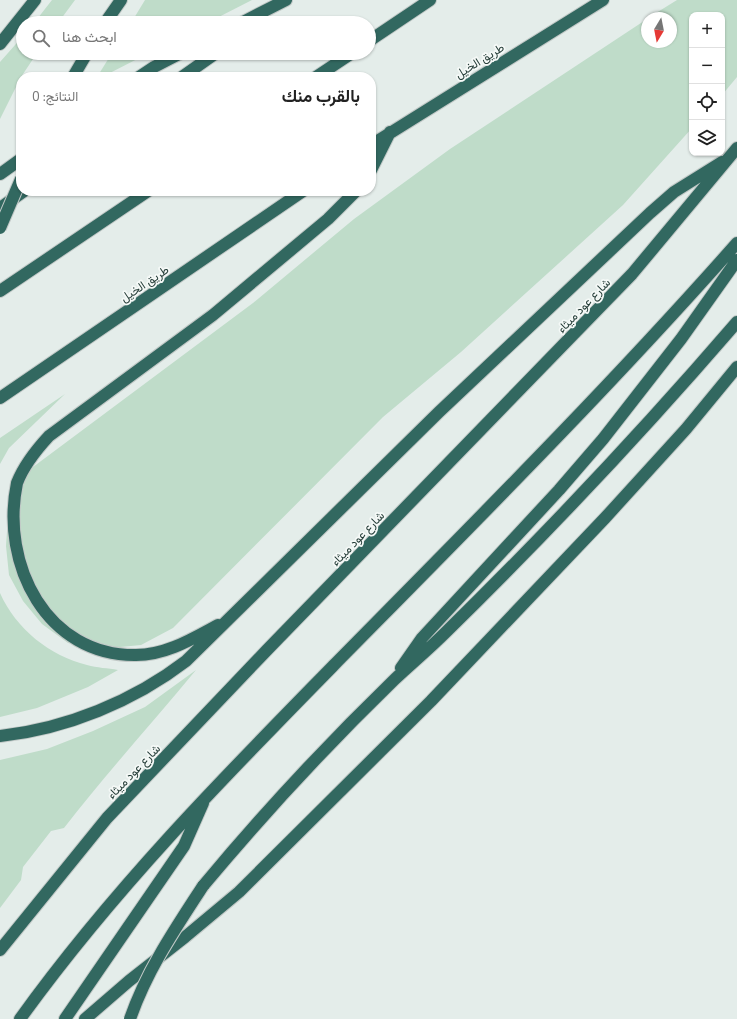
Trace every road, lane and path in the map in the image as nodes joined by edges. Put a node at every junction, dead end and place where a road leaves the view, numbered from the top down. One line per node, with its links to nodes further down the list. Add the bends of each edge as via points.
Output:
1 (35, 0): 6 (highway)
2 (121, 0): 7 (highway)
3 (288, 0): 8 (highway); 9 (highway)
4 (430, 0): 11 (highway)
5 (603, 0): 21 (highway, طريق الخيل)
6 (22, 16)
7 (110, 16)
8 (255, 16)
9 (267, 16)
10 (16, 24): 12 (highway)
11 (376, 36)
12 (0, 44)
13 (83, 60): 17 (highway)
14 (168, 60): 18 (highway)
15 (206, 60): 19 (highway)
16 (342, 60): 20 (highway)
17 (76, 72)
18 (146, 72)
19 (189, 72)
20 (324, 72)
21 (390, 132): 22 (highway, طريق الخيل); 25 (highway)
22 (376, 142)
23 (737, 148): 24 (highway, شارع عود ميثاء)
24 (728, 159): 41 (highway, via 700,174 650,213 439,412); 45 (highway, شارع عود ميثاء, via 632,274 107,818)
25 (376, 160)
26 (16, 163): 27 (highway)
27 (0, 174)
28 (16, 190): 34 (highway, bridge)
29 (17, 196): 33 (highway)
30 (141, 196): 37 (highway)
31 (296, 196): 40 (highway, طريق الخيل)
32 (351, 196): 41 (highway, via 328,220 213,315 49,436 36,449 17,483 11,501 9,540 18,579 40,613 70,638 91,648 113,654 136,655 159,652 181,645)
33 (0, 208)
34 (0, 228)
35 (737, 243): 44 (highway, via 622,368)
36 (737, 260): 42 (highway, via 681,339 603,439 422,638)
37 (0, 291)
38 (737, 322): 42 (highway, via 665,406 578,499)
39 (737, 367): 48 (highway, via 686,429 605,518 409,724 239,892)
40 (0, 398)
41 (227, 620): 43 (highway, via 201,648 171,672 121,701 67,721)
42 (394, 681): 49 (highway, bridge, via 250,830 203,886 167,940 140,991)
43 (0, 736)
44 (205, 797): 46 (highway, via 107,907); 47 (highway, via 184,846)
45 (0, 950)
46 (20, 1019)
47 (65, 1019)
48 (85, 1019)
49 (130, 1019)

